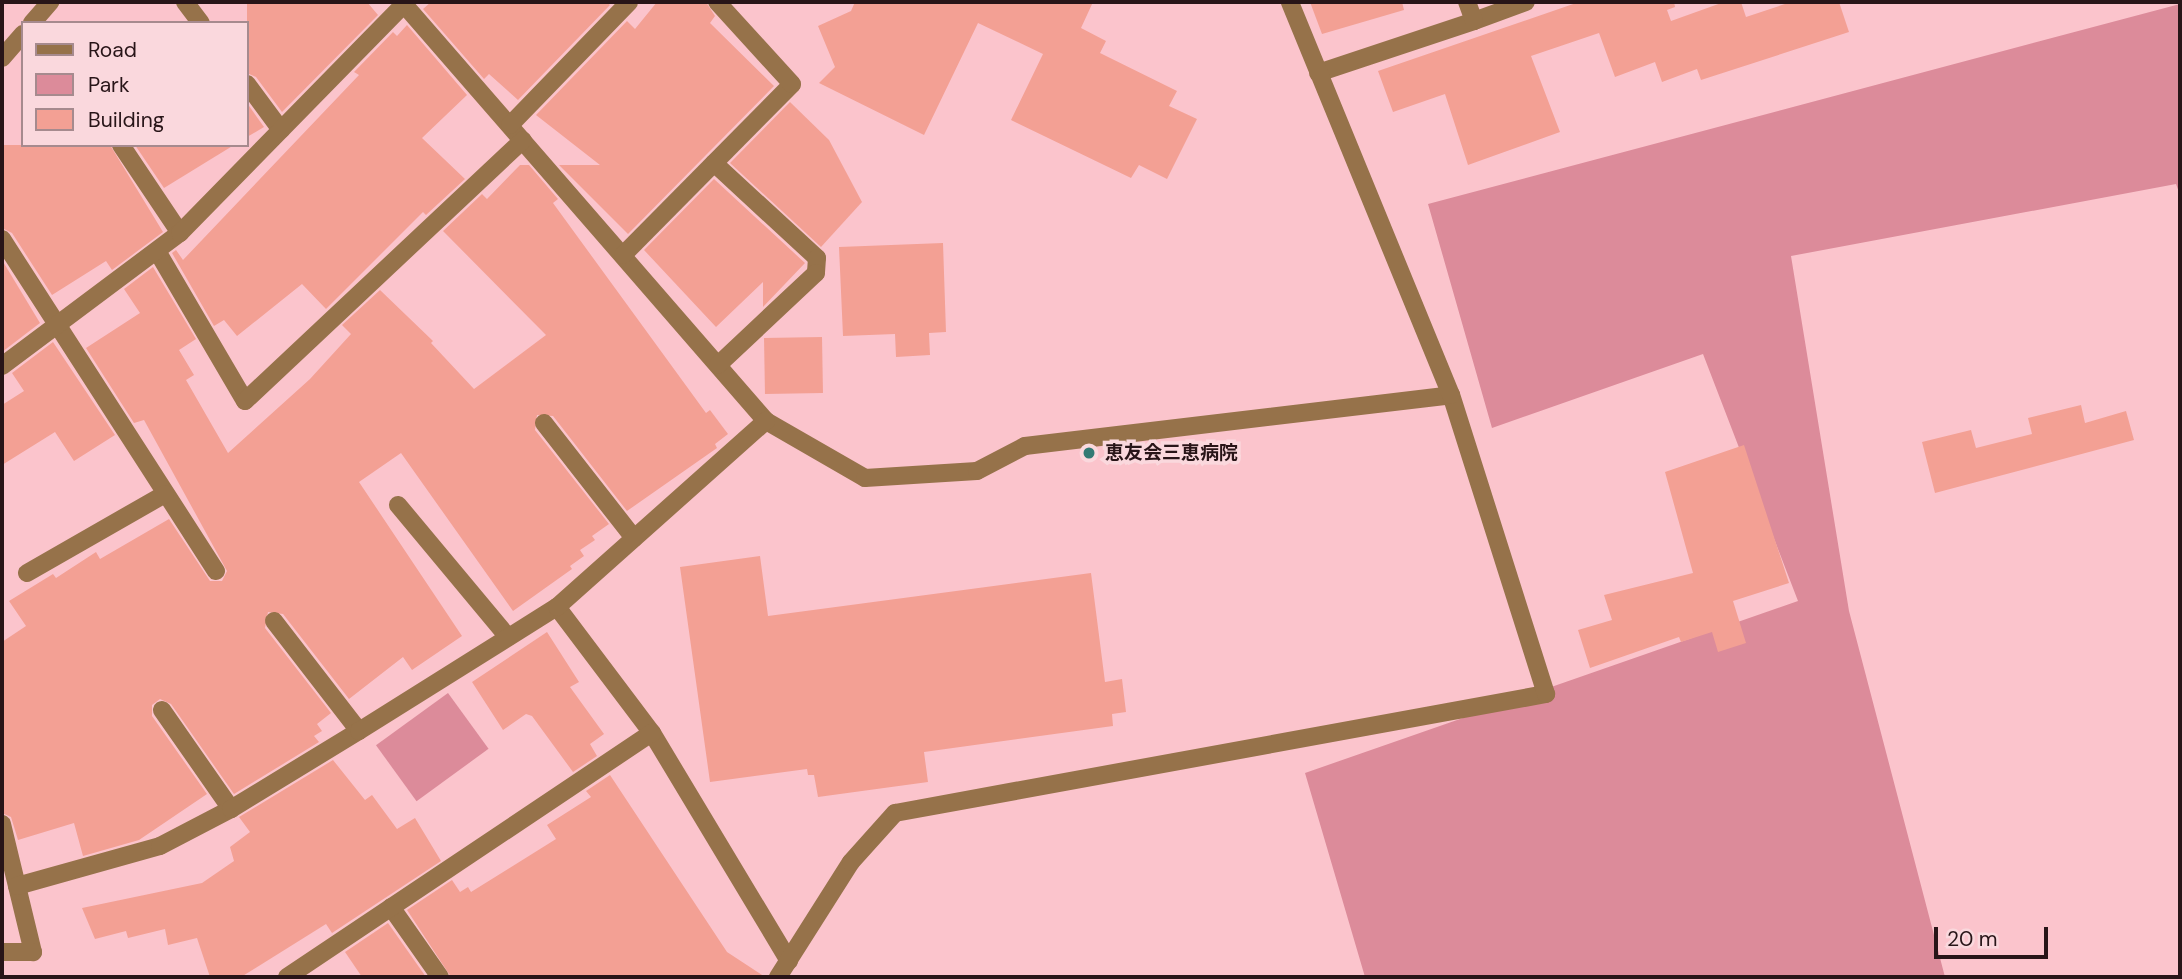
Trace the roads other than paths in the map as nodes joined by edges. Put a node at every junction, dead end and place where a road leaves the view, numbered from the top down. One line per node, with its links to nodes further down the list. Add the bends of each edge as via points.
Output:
1 (50, 2): 9 (street)
2 (185, 2): 10 (street)
3 (404, 2): 16 (street); 17 (street)
4 (629, 2): 16 (street)
5 (717, 2): 20 (street, via 792,84)
6 (1290, 2): 14 (street)
7 (1467, 2): 11 (street)
8 (1527, 2): 11 (street)
9 (35, 21)
10 (199, 21)
11 (1474, 21): 14 (street)
12 (21, 36): 13 (street)
13 (2, 58)
14 (1318, 73): 28 (street)
15 (248, 85): 17 (street)
16 (510, 125): 18 (street)
17 (281, 130): 21 (street)
18 (523, 140): 23 (street, via 245,401); 24 (street)
19 (122, 147): 21 (street)
20 (714, 163): 24 (street); 26 (street, via 817,258 816,274)
21 (180, 233): 23 (street)
22 (2, 240): 25 (street)
23 (157, 251): 25 (street)
24 (623, 255): 26 (street)
25 (59, 328): 27 (street); 31 (street)
26 (718, 365): 29 (street)
27 (2, 366)
28 (1451, 396): 29 (street, via 1025,446 977,471 865,478); 47 (street, via 1546,694 895,813 851,862)
29 (766, 421): 33 (street)
30 (544, 423): 33 (street)
31 (165, 494): 34 (street); 35 (street)
32 (398, 505): 38 (street)
33 (634, 538): 36 (street)
34 (216, 572)
35 (27, 573)
36 (557, 607): 38 (street); 41 (street)
37 (274, 621): 40 (street)
38 (508, 638): 40 (street)
39 (162, 710): 42 (street)
40 (359, 731): 42 (street)
41 (652, 733): 45 (street); 47 (street)
42 (231, 809): 44 (street, via 160,846)
43 (2, 824): 44 (street)
44 (17, 886): 46 (street, via 33,952)
45 (391, 906): 48 (street); 49 (street)
46 (2, 952)
47 (789, 961): 50 (street)
48 (287, 977)
49 (440, 977)
50 (778, 977)

